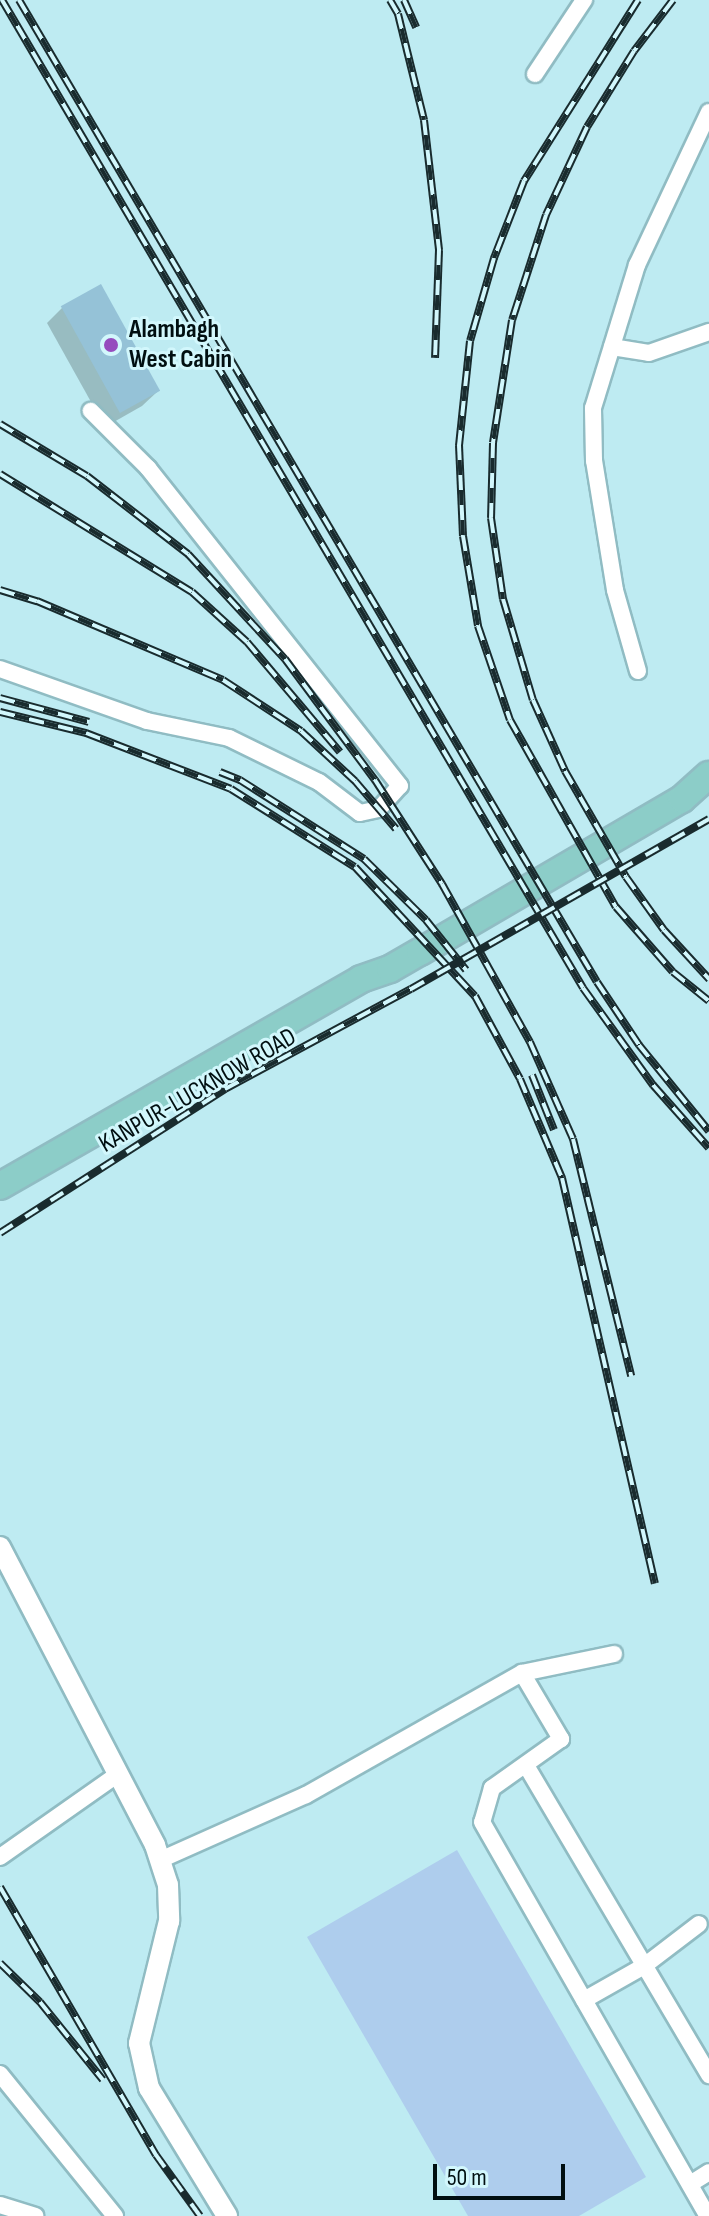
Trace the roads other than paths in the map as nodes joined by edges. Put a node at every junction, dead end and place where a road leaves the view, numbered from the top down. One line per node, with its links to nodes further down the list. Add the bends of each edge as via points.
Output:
1 (584, 0): 2 (street)
2 (535, 74)
3 (709, 112): 5 (street, via 637,265)
4 (709, 332): 5 (street, via 649,353)
5 (612, 347): 8 (street, via 593,408 594,461 615,590)
6 (91, 411): 7 (street, via 148,468 400,786 379,809 360,813 319,782 229,738 147,721)
7 (0, 669)
8 (638, 671)
9 (709, 775): 11 (main road)
10 (709, 793): 11 (main road)
11 (682, 799): 12 (main road, KANPUR-LUCKNOW ROAD)
12 (390, 969): 13 (main road, KANPUR-LUCKNOW ROAD, via 361,979); 14 (main road, KANPUR-LUCKNOW ROAD, via 367,994)
13 (0, 1186)
14 (0, 1206)
15 (0, 1547): 19 (street)
16 (614, 1654): 17 (street)
17 (522, 1673): 18 (street, via 561,1739); 21 (street, via 306,1795)
18 (527, 1767): 23 (street); 24 (street, via 492,1788 482,1822)
19 (118, 1774): 20 (street); 21 (street)
20 (0, 1857)
21 (160, 1860): 32 (street, via 168,1885 169,1921 139,2043 149,2088)
22 (699, 1924): 23 (street)
23 (644, 1966): 24 (street); 26 (street)
24 (584, 2000): 28 (street)
25 (0, 2074): 31 (street)
26 (709, 2075)
27 (709, 2172): 28 (street)
28 (690, 2184): 33 (street)
29 (0, 2205): 30 (street)
30 (35, 2216)
31 (115, 2216)
32 (227, 2216)
33 (708, 2216)

